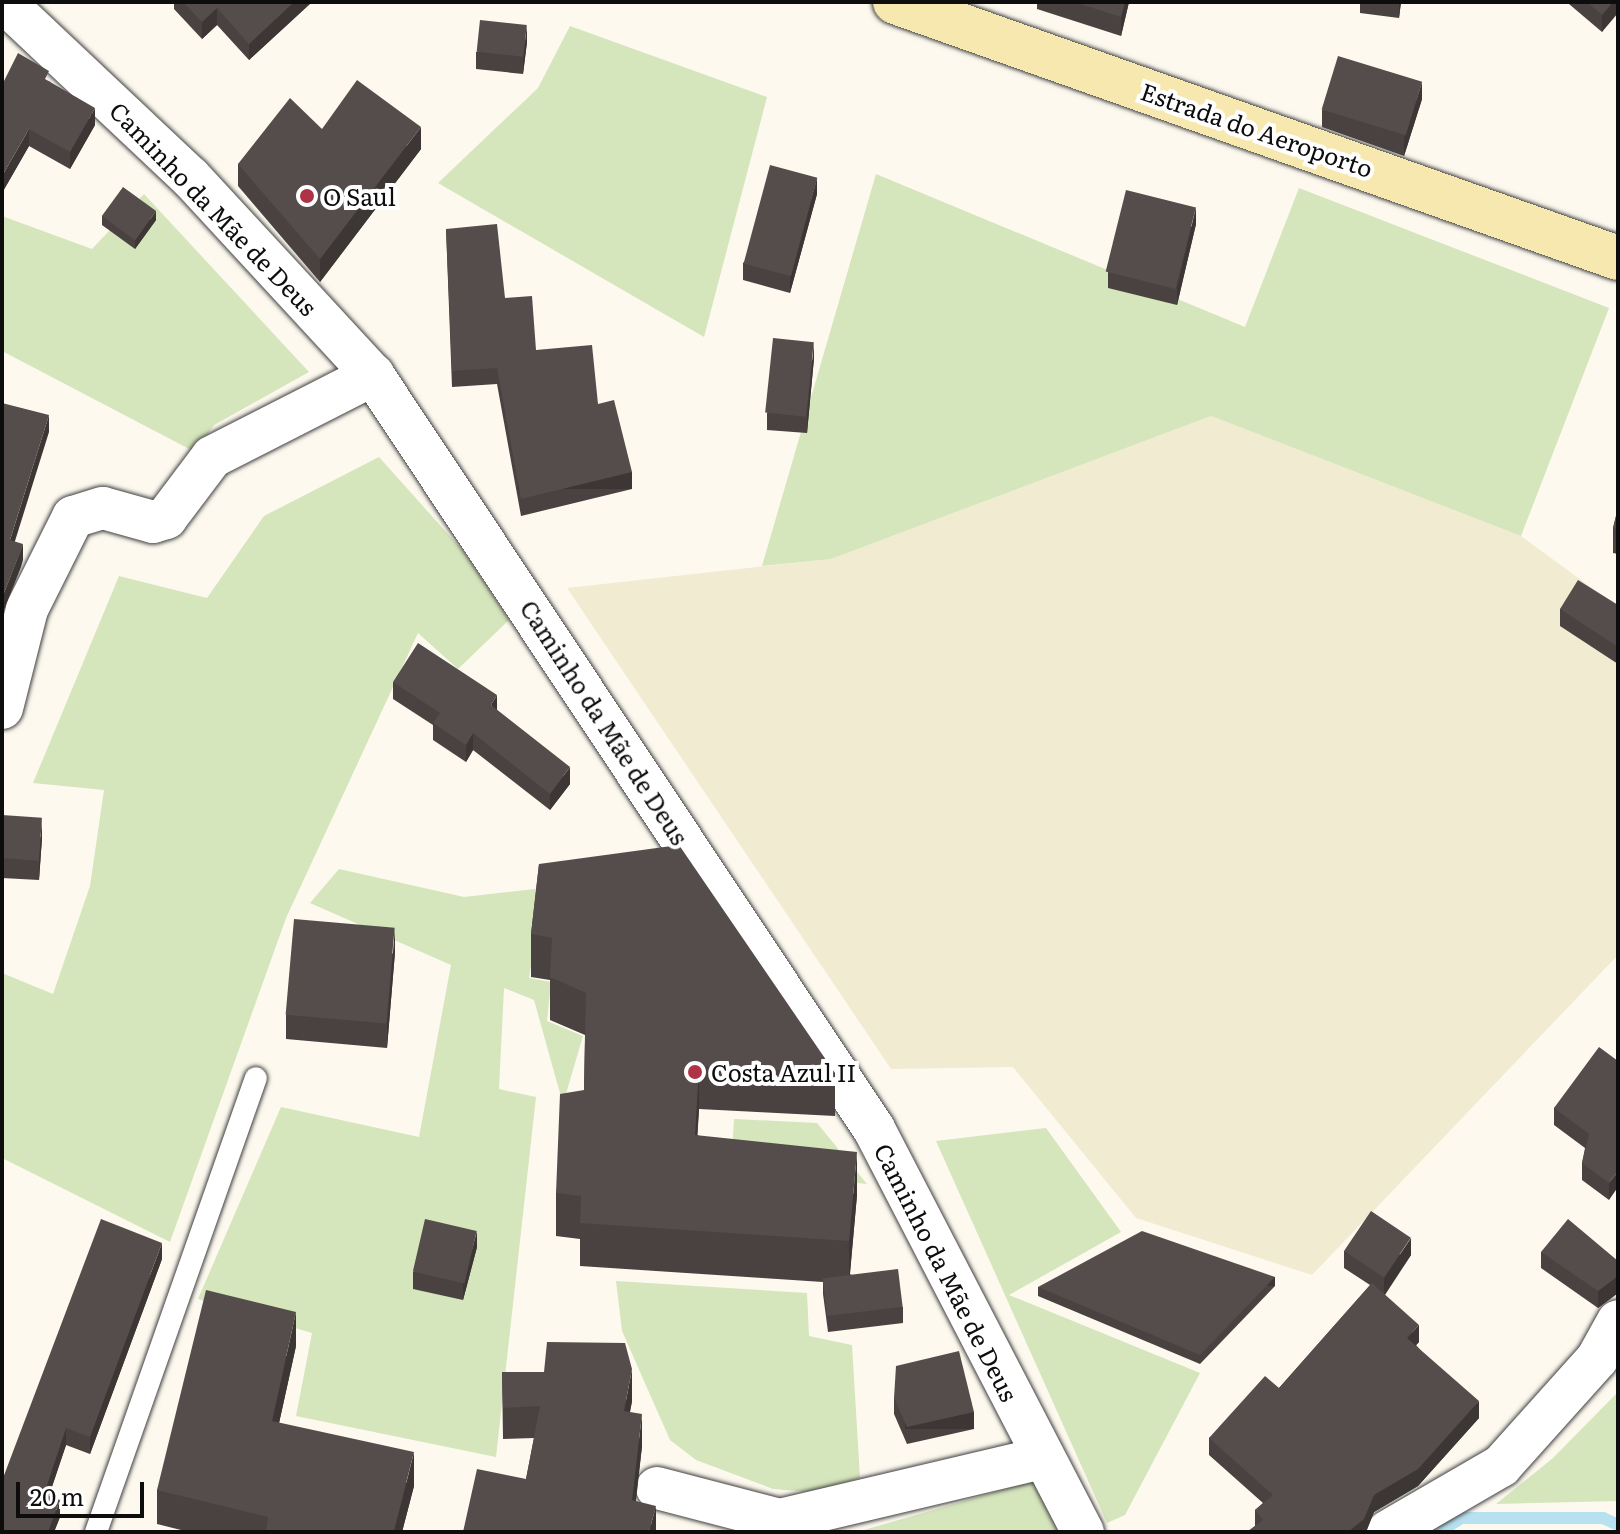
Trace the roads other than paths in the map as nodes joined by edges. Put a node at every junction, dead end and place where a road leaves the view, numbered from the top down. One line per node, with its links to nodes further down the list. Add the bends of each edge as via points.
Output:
1 (4, 2): 4 (street, Caminho da Mãe de Deus, via 190,177)
2 (895, 2): 3 (main road, Estrada do Aeroporto)
3 (1618, 258)
4 (373, 375): 5 (street, via 212,457 166,518 153,522 103,508 73,517 27,609); 8 (street, Caminho da Mãe de Deus, via 874,1129)
5 (2, 708)
6 (256, 1078): 10 (lane)
7 (1618, 1321): 12 (street, via 1597,1359 1501,1466)
8 (1042, 1458): 9 (street, via 780,1520); 11 (street, Caminho da Mãe de Deus)
9 (657, 1488)
10 (96, 1532)
11 (1083, 1532)
12 (1387, 1532)

